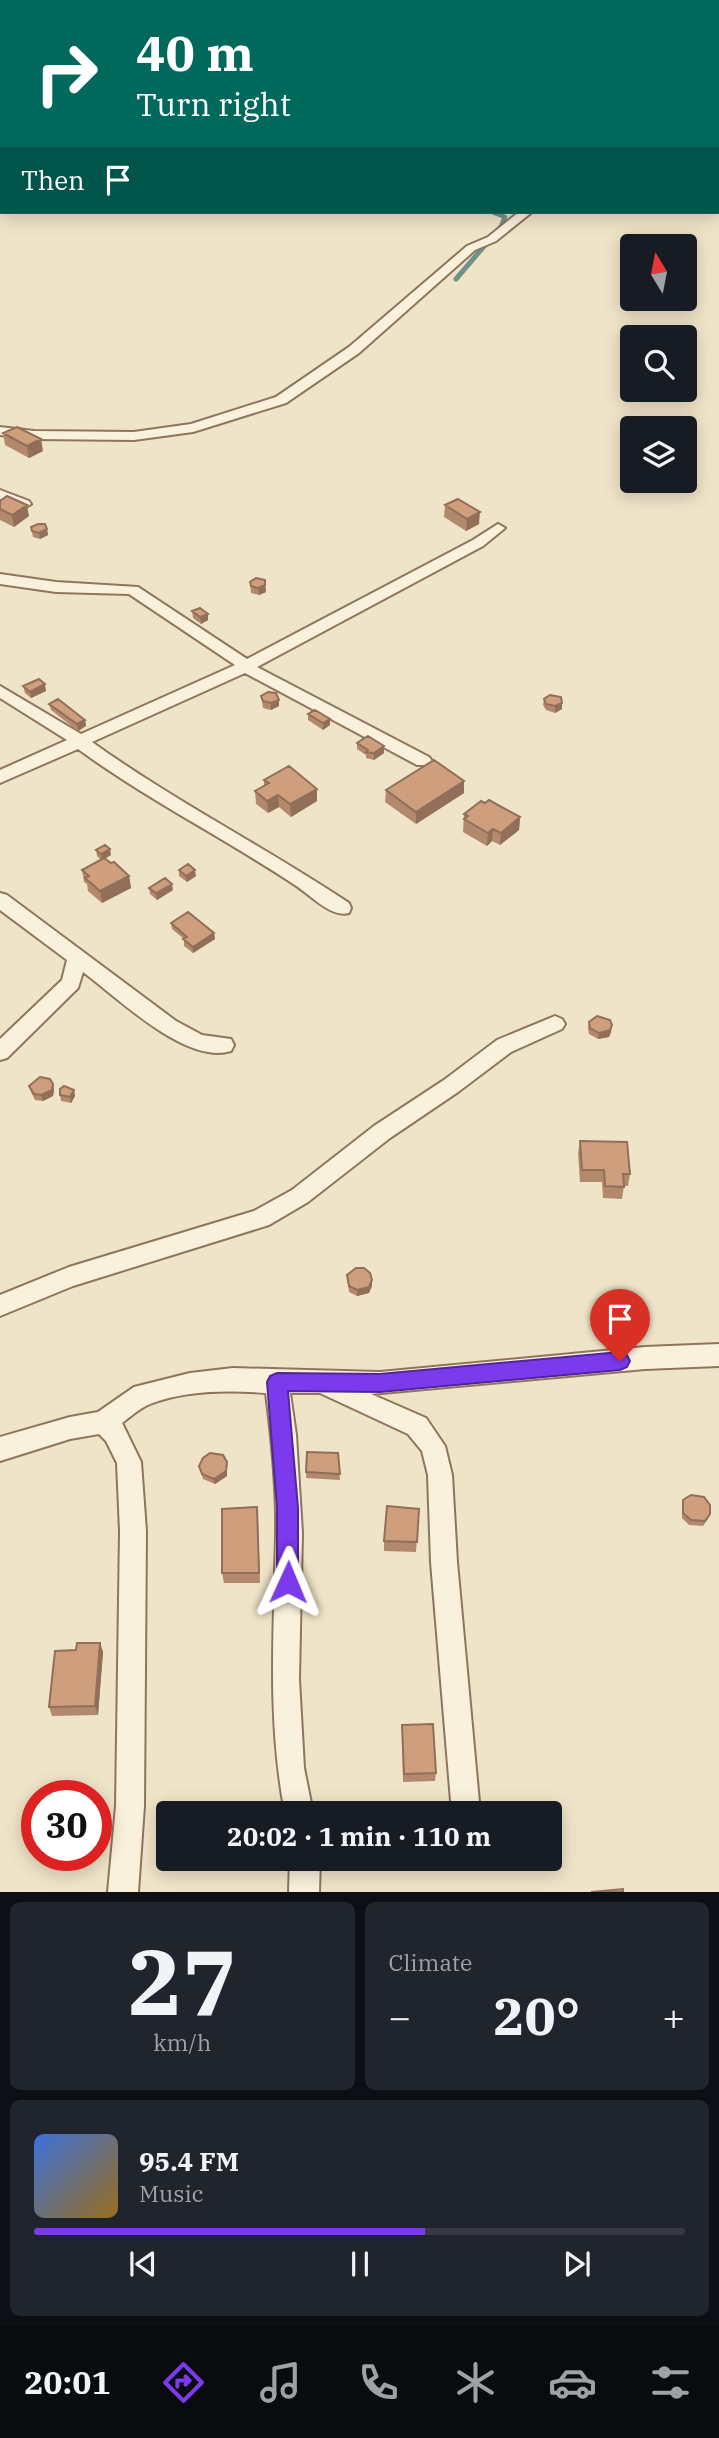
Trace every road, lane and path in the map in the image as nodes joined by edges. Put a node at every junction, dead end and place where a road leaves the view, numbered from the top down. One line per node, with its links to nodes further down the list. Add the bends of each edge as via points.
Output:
1 (523, 214): 2 (street, via 492,239 471,248 354,350 281,400 193,428 134,436)
2 (0, 431)
3 (0, 494): 4 (street)
4 (24, 504)
5 (498, 528): 7 (street, via 478,543)
6 (0, 579): 7 (street, via 133,590 239,659)
7 (244, 667): 9 (street); 10 (street)
8 (0, 691): 9 (street)
9 (79, 742): 11 (street); 13 (street)
10 (423, 761)
11 (0, 778)
12 (0, 900): 14 (street)
13 (342, 908)
14 (77, 958): 16 (street, via 169,1027 198,1043); 17 (street, via 71,983)
15 (555, 1024): 18 (street, via 504,1046 300,1196 261,1218 69,1277)
16 (224, 1045)
17 (0, 1052)
18 (0, 1306)
19 (719, 1356): 21 (street, via 645,1358 380,1383)
20 (277, 1382): 21 (street); 22 (street, via 233,1379 190,1384 143,1395); 24 (street, via 289,1533 286,1704)
21 (318, 1382): 25 (street, via 417,1426 433,1446 440,1475)
22 (103, 1422): 23 (street); 27 (street, via 115,1433 129,1462 133,1531 130,1806)
23 (0, 1449)
24 (297, 1801)
25 (465, 1801)
26 (305, 1871): 28 (street)
27 (123, 1892)
28 (304, 1892)

